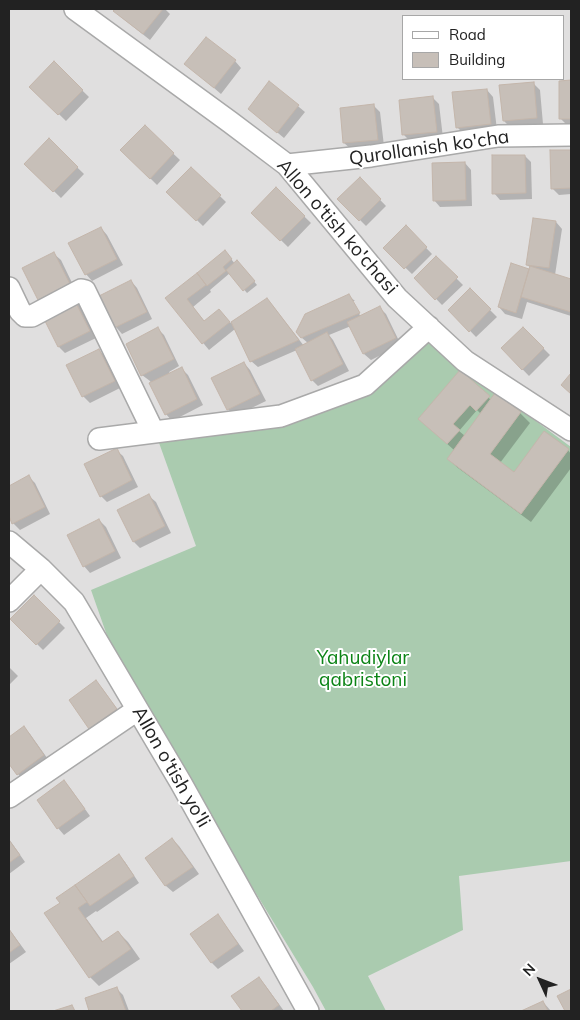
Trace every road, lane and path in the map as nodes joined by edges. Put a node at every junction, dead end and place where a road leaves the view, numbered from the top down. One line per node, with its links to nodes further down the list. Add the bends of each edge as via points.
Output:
1 (75, 9): 3 (street, Allon o'tish ko'chasi)
2 (571, 135): 3 (street, Qurollanish ko'cha, via 498,136 371,156)
3 (287, 165): 5 (street, Allon o'tish ko'chasi, via 397,298)
4 (9, 288): 7 (street, via 25,316 32,316 81,290 85,291)
5 (429, 327): 6 (street, Allon o'tish ko'chasi, via 465,362); 7 (street, via 365,385 281,416)
6 (571, 430)
7 (153, 431): 8 (street)
8 (99, 439)
9 (9, 542): 10 (street, Allon o'tish yo'li)
10 (41, 569): 11 (street); 12 (street, Allon o'tish yo'li, via 74,602)
11 (9, 601)
12 (137, 710): 13 (street); 14 (street, Allon o'tish yo'li)
13 (9, 797)
14 (308, 1011)

